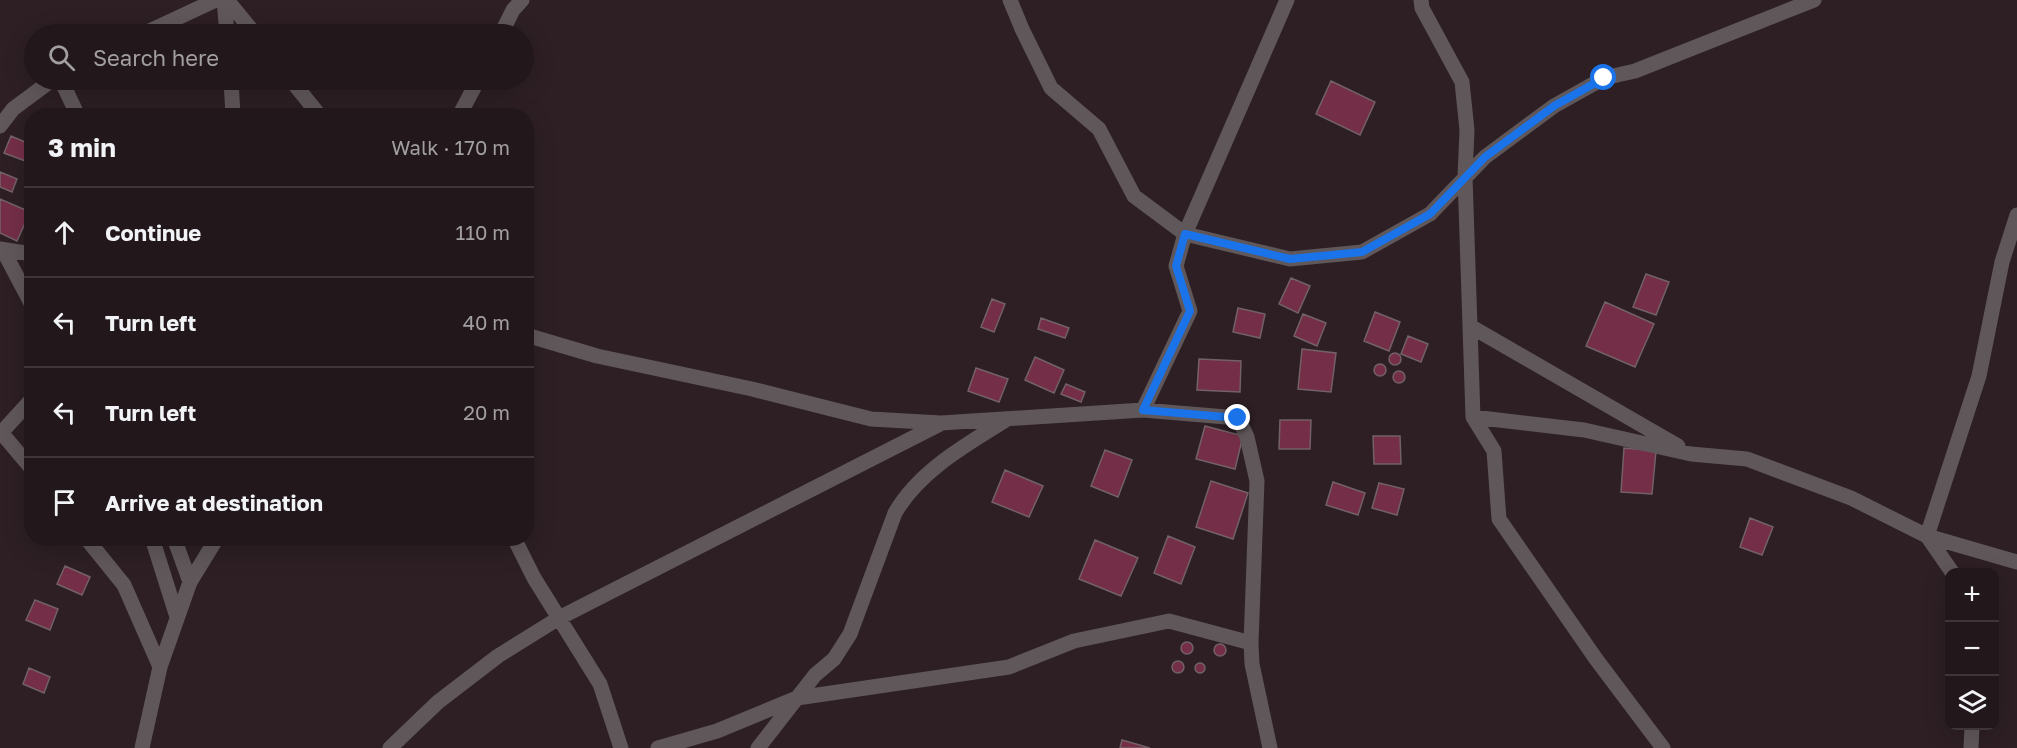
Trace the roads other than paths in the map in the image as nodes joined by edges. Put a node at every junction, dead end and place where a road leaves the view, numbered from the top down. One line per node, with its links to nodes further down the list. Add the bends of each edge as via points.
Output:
1 (216, 0): 8 (street)
2 (226, 0): 9 (street); 10 (street)
3 (522, 0): 11 (street)
4 (1010, 0): 24 (street, via 1051,88 1098,129 1134,196)
5 (1287, 0): 24 (street)
6 (1421, 0): 22 (street, via 1462,82 1467,130)
7 (1814, 0): 22 (street, via 1635,71 1604,78 1554,106)
8 (164, 24)
9 (227, 24)
10 (246, 24)
11 (506, 24)
12 (39, 90): 21 (street, via 13,109)
13 (66, 90): 17 (street)
14 (232, 90): 18 (street)
15 (299, 90): 19 (street)
16 (473, 90): 20 (street)
17 (74, 108)
18 (233, 108)
19 (314, 108)
20 (463, 108)
21 (0, 126)
22 (1465, 176): 24 (street, via 1430,214 1362,252 1290,259); 28 (street)
23 (2017, 215): 38 (street, via 2002,262 1979,376)
24 (1185, 234): 31 (street, via 1176,266 1190,311)
25 (1, 249): 26 (street); 27 (street)
26 (24, 253)
27 (24, 291)
28 (1470, 326): 32 (street); 36 (street)
29 (534, 337): 34 (street, via 597,356 872,419)
30 (24, 408): 35 (street)
31 (1143, 410): 33 (street); 49 (street, via 1238,418 1247,437 1257,481)
32 (1473, 417): 36 (street, via 1584,430); 59 (street, via 1494,451 1499,519)
33 (1008, 418): 34 (street); 51 (street, via 960,448 904,496 850,634 834,659)
34 (941, 423): 48 (street)
35 (1, 432): 37 (street)
36 (1691, 454): 38 (street, via 1747,459 1851,498)
37 (24, 459)
38 (1927, 536): 44 (street); 45 (street)
39 (92, 546): 50 (street, via 124,585)
40 (155, 546): 47 (street)
41 (177, 546): 46 (street)
42 (212, 546): 46 (street)
43 (518, 546): 48 (street)
44 (2017, 562)
45 (1949, 568)
46 (190, 582): 47 (street)
47 (177, 617): 50 (street)
48 (559, 618): 54 (street, via 498,656 447,695); 55 (street, via 600,684)
49 (1251, 643): 51 (street, via 1169,621 1074,641 1008,667); 58 (street)
50 (159, 667): 53 (street)
51 (797, 698): 56 (street, via 717,731); 57 (street)
52 (1972, 730): 60 (street)
53 (142, 748)
54 (390, 748)
55 (621, 748)
56 (658, 748)
57 (758, 748)
58 (1270, 748)
59 (1663, 748)
60 (1971, 748)

